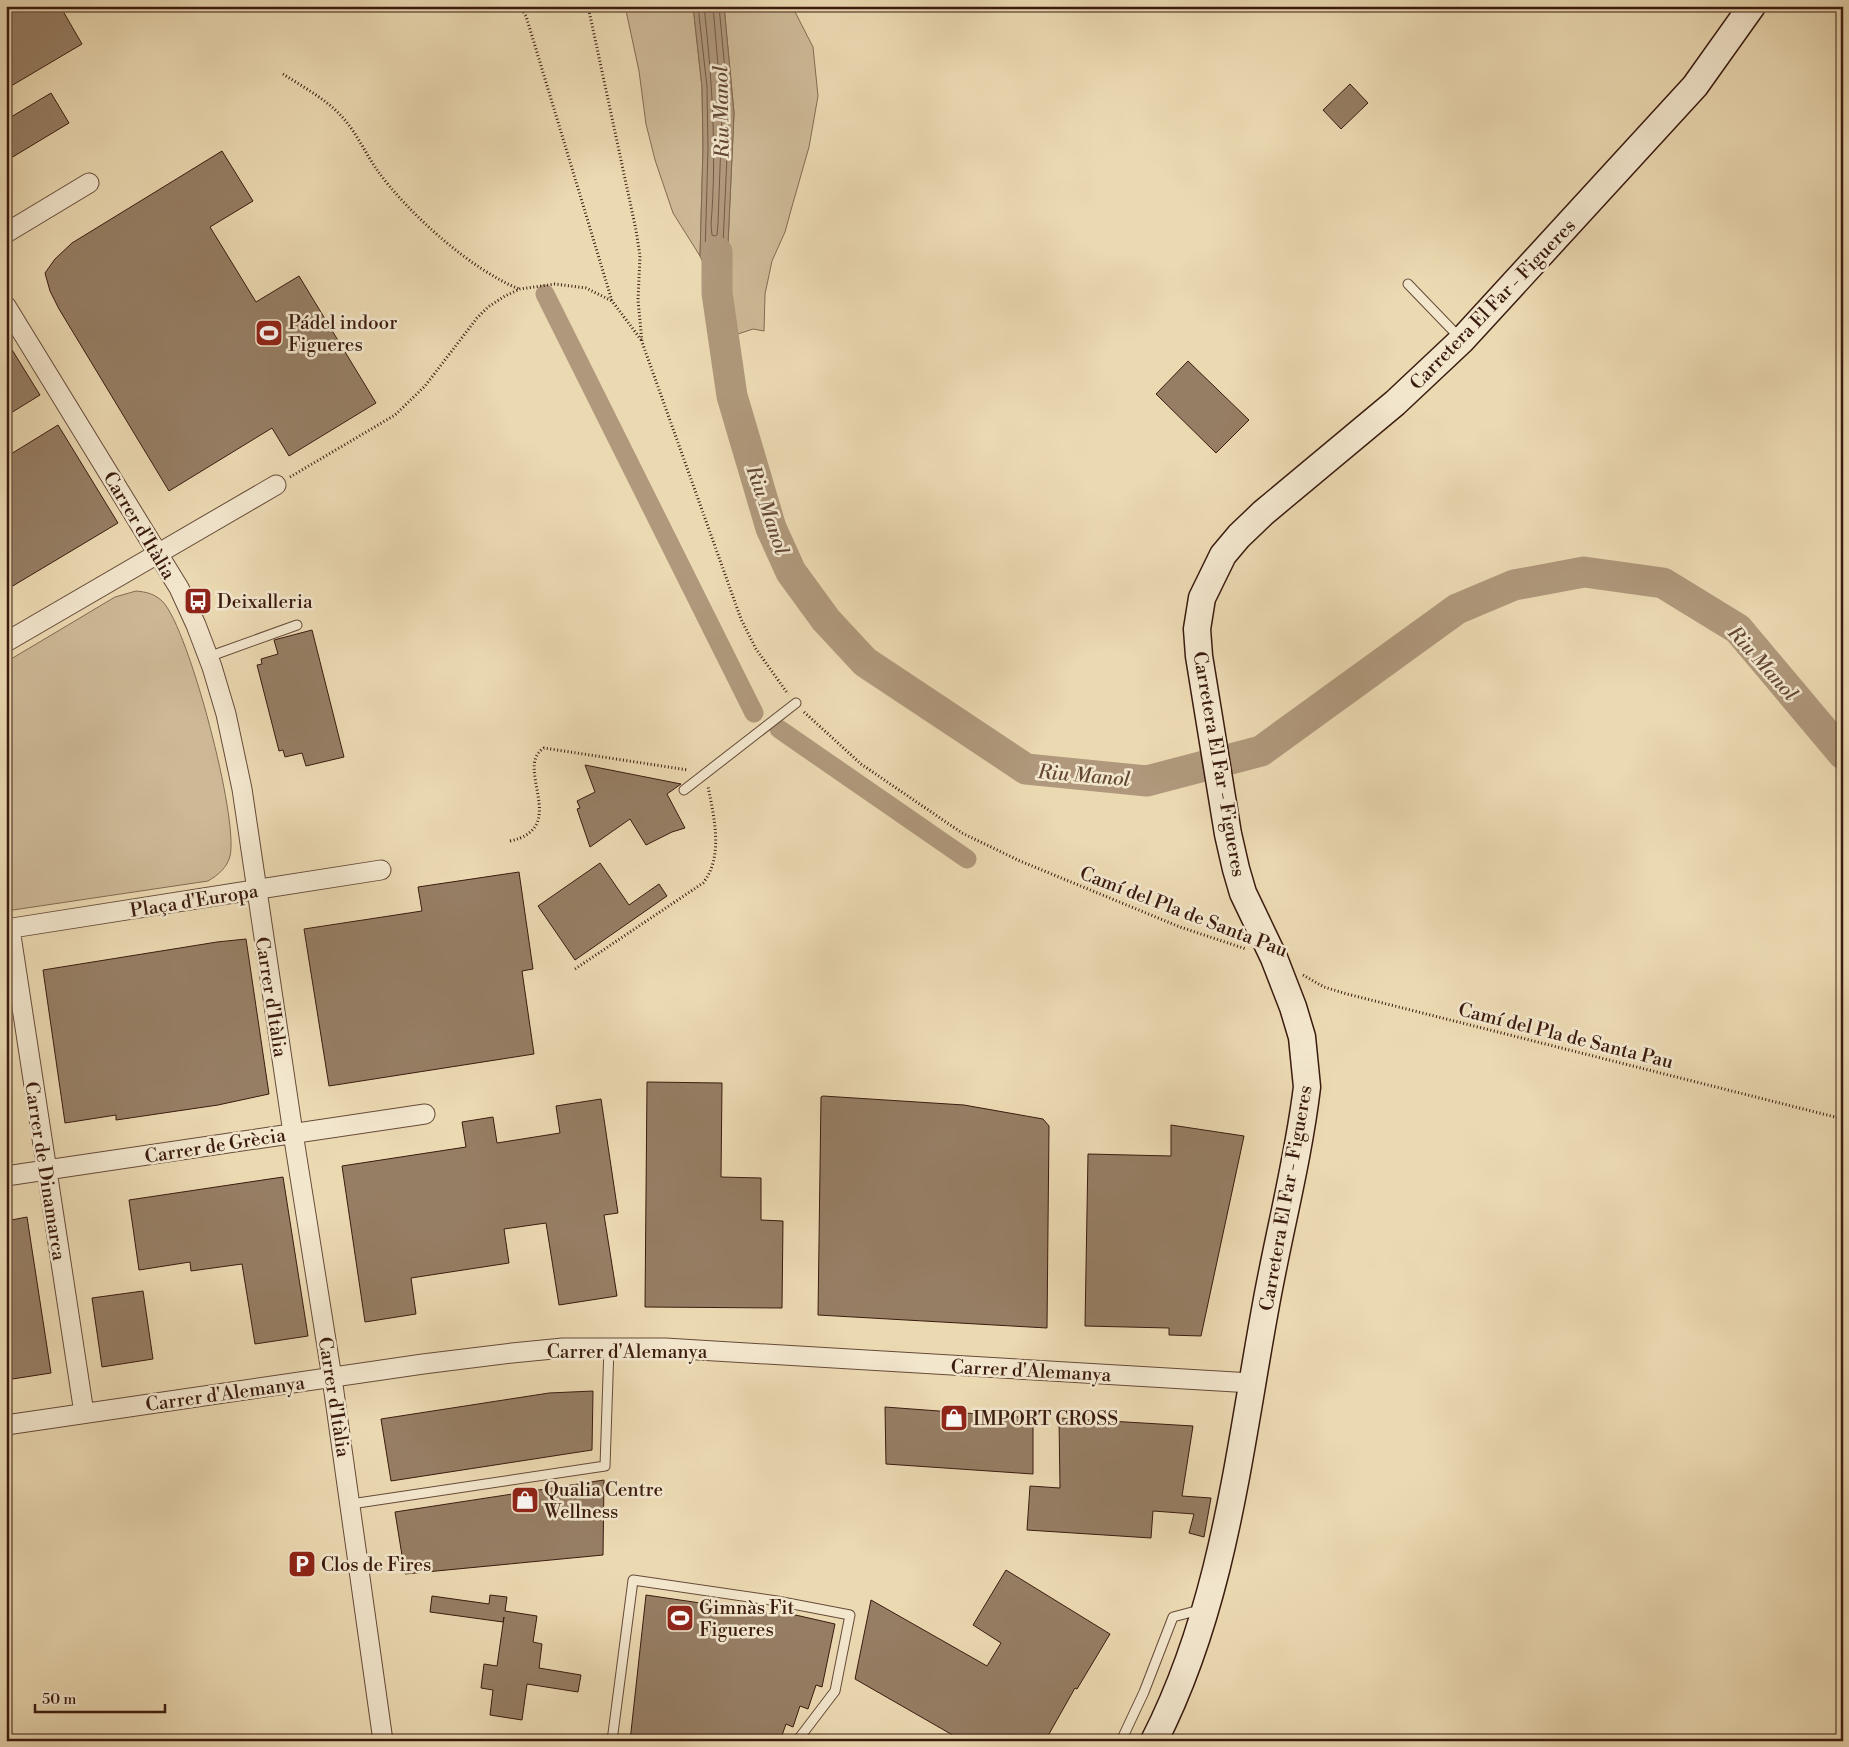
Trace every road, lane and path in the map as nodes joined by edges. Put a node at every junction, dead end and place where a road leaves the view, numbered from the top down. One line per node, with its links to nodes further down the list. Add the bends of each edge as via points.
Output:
1 (520, 6): 9 (path, via 557,115)
2 (588, 6): 12 (path, via 636,230 640,256 638,300)
3 (1752, 6): 11 (street, Carretera El Far - Figueres, via 1695,86)
4 (283, 74): 8 (path, via 345,120 378,172 450,245 490,275)
5 (89, 183): 6 (street)
6 (6, 233)
7 (1408, 284): 11 (lane)
8 (520, 289): 9 (path, via 574,285); 13 (path, via 488,307 477,318 426,386 395,415)
9 (612, 301): 12 (path)
10 (6, 306): 14 (street, Carrer d'Itàlia)
11 (1462, 340): 25 (street, Carretera El Far - Figueres, via 1396,403 1263,513 1223,555 1202,598 1197,629 1200,663 1228,834 1243,893)
12 (642, 342): 18 (path, Camí del Pla de Santa Pau, via 741,620 772,674)
13 (276, 485): 14 (street)
14 (158, 553): 16 (street); 17 (street, Carrer d'Itàlia, via 178,588)
15 (297, 625): 17 (lane)
16 (6, 642)
17 (208, 657): 23 (street, Carrer d'Itàlia, via 231,734)
18 (796, 703): 19 (lane); 25 (path, Camí del Pla de Santa Pau, via 861,764 962,833 1020,861 1180,926)
19 (706, 773): 20 (lane); 21 (path, via 544,748 536,757 535,764 539,804 537,823 526,836); 26 (path, via 716,841 714,863 704,883)
20 (684, 790)
21 (510, 841)
22 (381, 870): 23 (street, Plaça d'Europa)
23 (256, 891): 24 (street, Plaça d'Europa); 29 (street, Carrer d'Itàlia)
24 (8, 929): 30 (street, Carrer de Dinamarca)
25 (1274, 958): 28 (path, Camí del Pla de Santa Pau, via 1324,987 1347,994); 34 (street, Carretera El Far - Figueres, via 1302,1037 1307,1087)
26 (575, 968)
27 (425, 1114): 29 (street, Carrer de Grècia)
28 (1843, 1119)
29 (293, 1133): 30 (street, Carrer de Grècia); 33 (street, Carrer d'Itàlia)
30 (46, 1170): 31 (street, Carrer de Grècia); 35 (street, Carrer de Dinamarca)
31 (6, 1176)
32 (609, 1348): 33 (street, Carrer d'Alemanya, via 512,1352); 34 (street, Carrer d'Alemanya, via 665,1348); 37 (lane, via 605,1466)
33 (332, 1378): 35 (street, Carrer d'Alemanya); 37 (street, Carrer d'Itàlia)
34 (1252, 1383): 38 (street, Carretera El Far - Figueres, via 1224,1544)
35 (84, 1413): 36 (street, Carrer d'Alemanya)
36 (6, 1425)
37 (351, 1504): 39 (street, Carrer d'Itàlia)
38 (1205, 1615): 42 (lane, via 1192,1612 1174,1617); 43 (street, Carretera El Far - Figueres)
39 (383, 1741)
40 (612, 1741): 41 (lane, via 634,1580 850,1615 835,1691)
41 (797, 1741)
42 (1120, 1741)
43 (1154, 1741)

